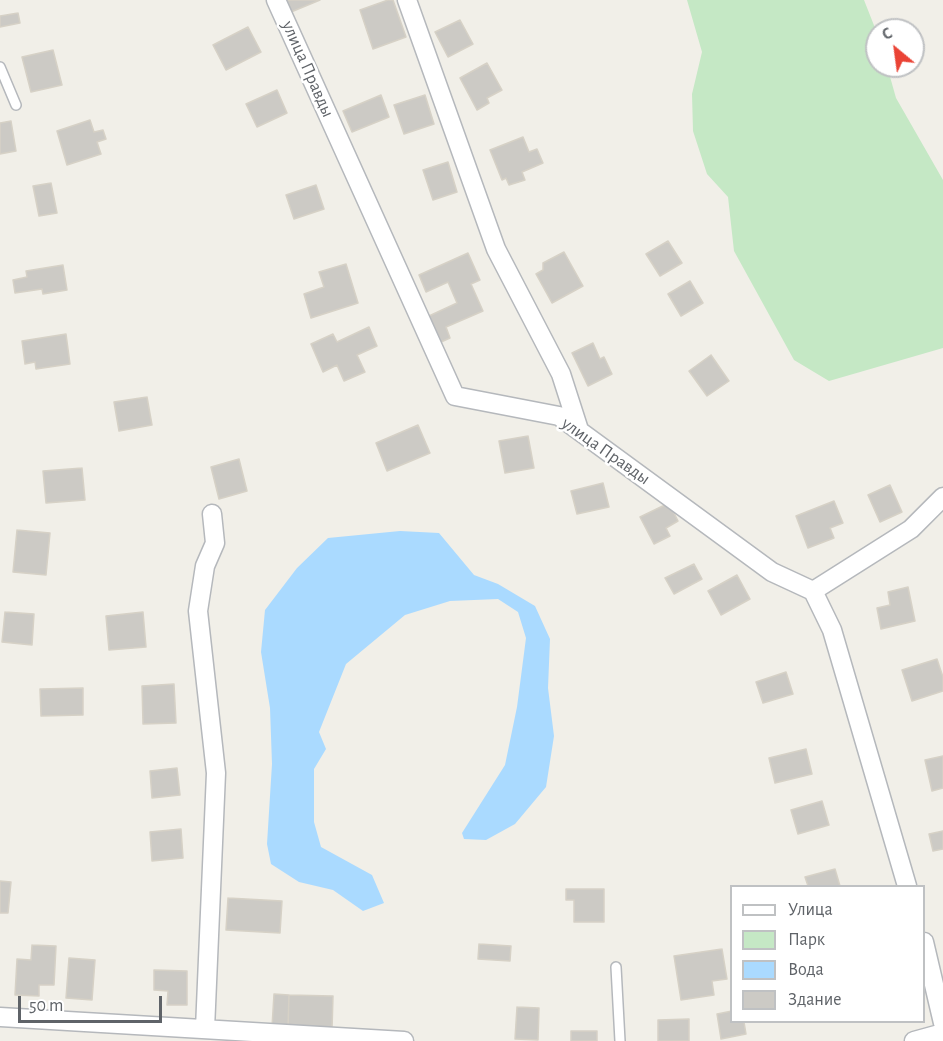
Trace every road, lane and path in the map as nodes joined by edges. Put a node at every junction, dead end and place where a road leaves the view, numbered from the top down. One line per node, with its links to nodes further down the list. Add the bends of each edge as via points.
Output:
1 (276, 0): 5 (street, улица Правды, via 455,396 559,416)
2 (407, 0): 5 (street, via 496,249 561,374)
3 (0, 67): 4 (lane)
4 (16, 105)
5 (579, 430): 8 (street, улица Правды, via 772,572)
6 (943, 497): 8 (street, via 911,529)
7 (212, 514): 14 (street, via 215,543 205,566 198,610 216,773)
8 (813, 591): 9 (street, via 831,630)
9 (907, 885)
10 (925, 946): 13 (street)
11 (616, 967): 17 (lane)
12 (0, 1017): 14 (street)
13 (943, 1023)
14 (205, 1029): 16 (street)
15 (943, 1034): 18 (street)
16 (404, 1041)
17 (620, 1041)
18 (914, 1041)

